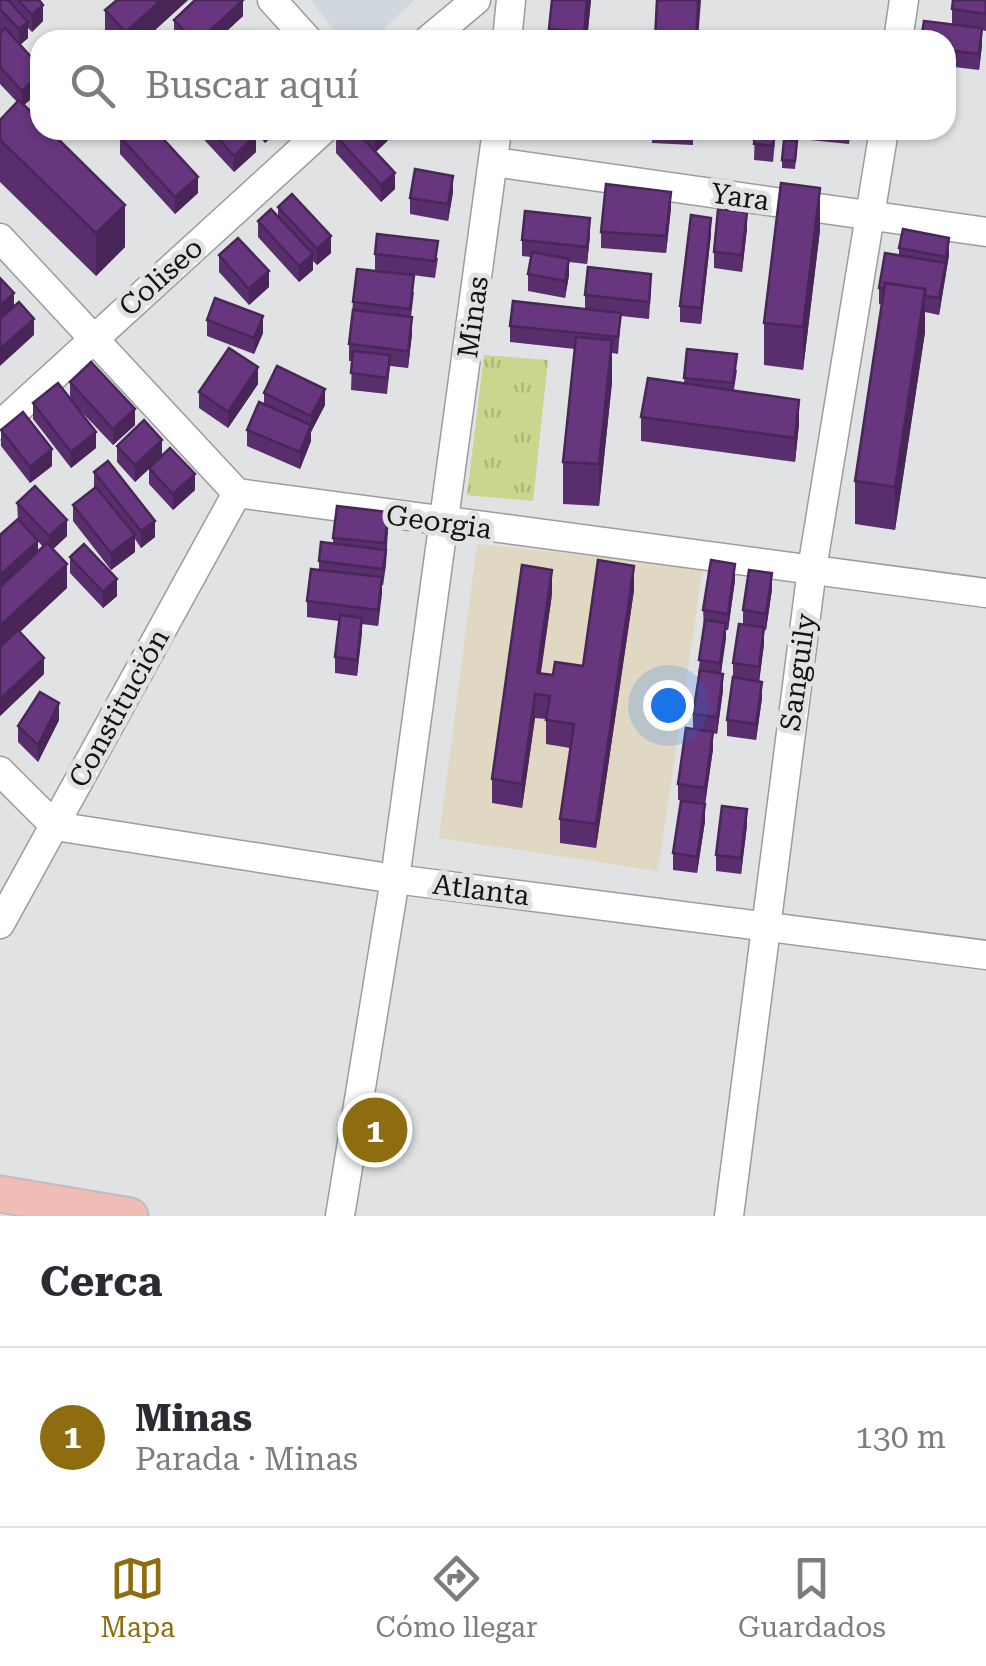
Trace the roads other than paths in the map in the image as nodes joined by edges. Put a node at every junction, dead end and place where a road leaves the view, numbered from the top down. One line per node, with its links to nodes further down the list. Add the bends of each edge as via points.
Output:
1 (272, 0): 5 (street)
2 (476, 0): 6 (street)
3 (511, 0): 7 (street)
4 (904, 0): 8 (street)
5 (299, 30)
6 (440, 30)
7 (507, 30)
8 (900, 30)
9 (312, 140): 16 (street, Coliseo)
10 (496, 140): 12 (street, Minas)
11 (883, 140): 13 (street, Sanguily)
12 (494, 162): 13 (street, Yara); 19 (street, Minas)
13 (872, 216): 14 (street, Yara); 20 (street, Sanguily)
14 (986, 232)
15 (0, 238): 16 (street)
16 (93, 339): 17 (street, Coliseo); 18 (street)
17 (0, 424)
18 (238, 492): 19 (street, Georgia); 23 (street, Constitución)
19 (445, 523): 20 (street, Georgia); 24 (street, Minas)
20 (812, 569): 21 (street, Georgia); 26 (street, Sanguily)
21 (986, 593)
22 (0, 771): 23 (street)
23 (55, 826): 24 (street, Atlanta); 25 (street, Constitución)
24 (395, 879): 26 (street, Atlanta); 30 (street, Minas)
25 (0, 924)
26 (764, 924): 27 (street, Atlanta); 31 (street, Sanguily)
27 (986, 955)
28 (0, 1194): 29 (main road)
29 (130, 1216)
30 (340, 1216)
31 (729, 1216)

